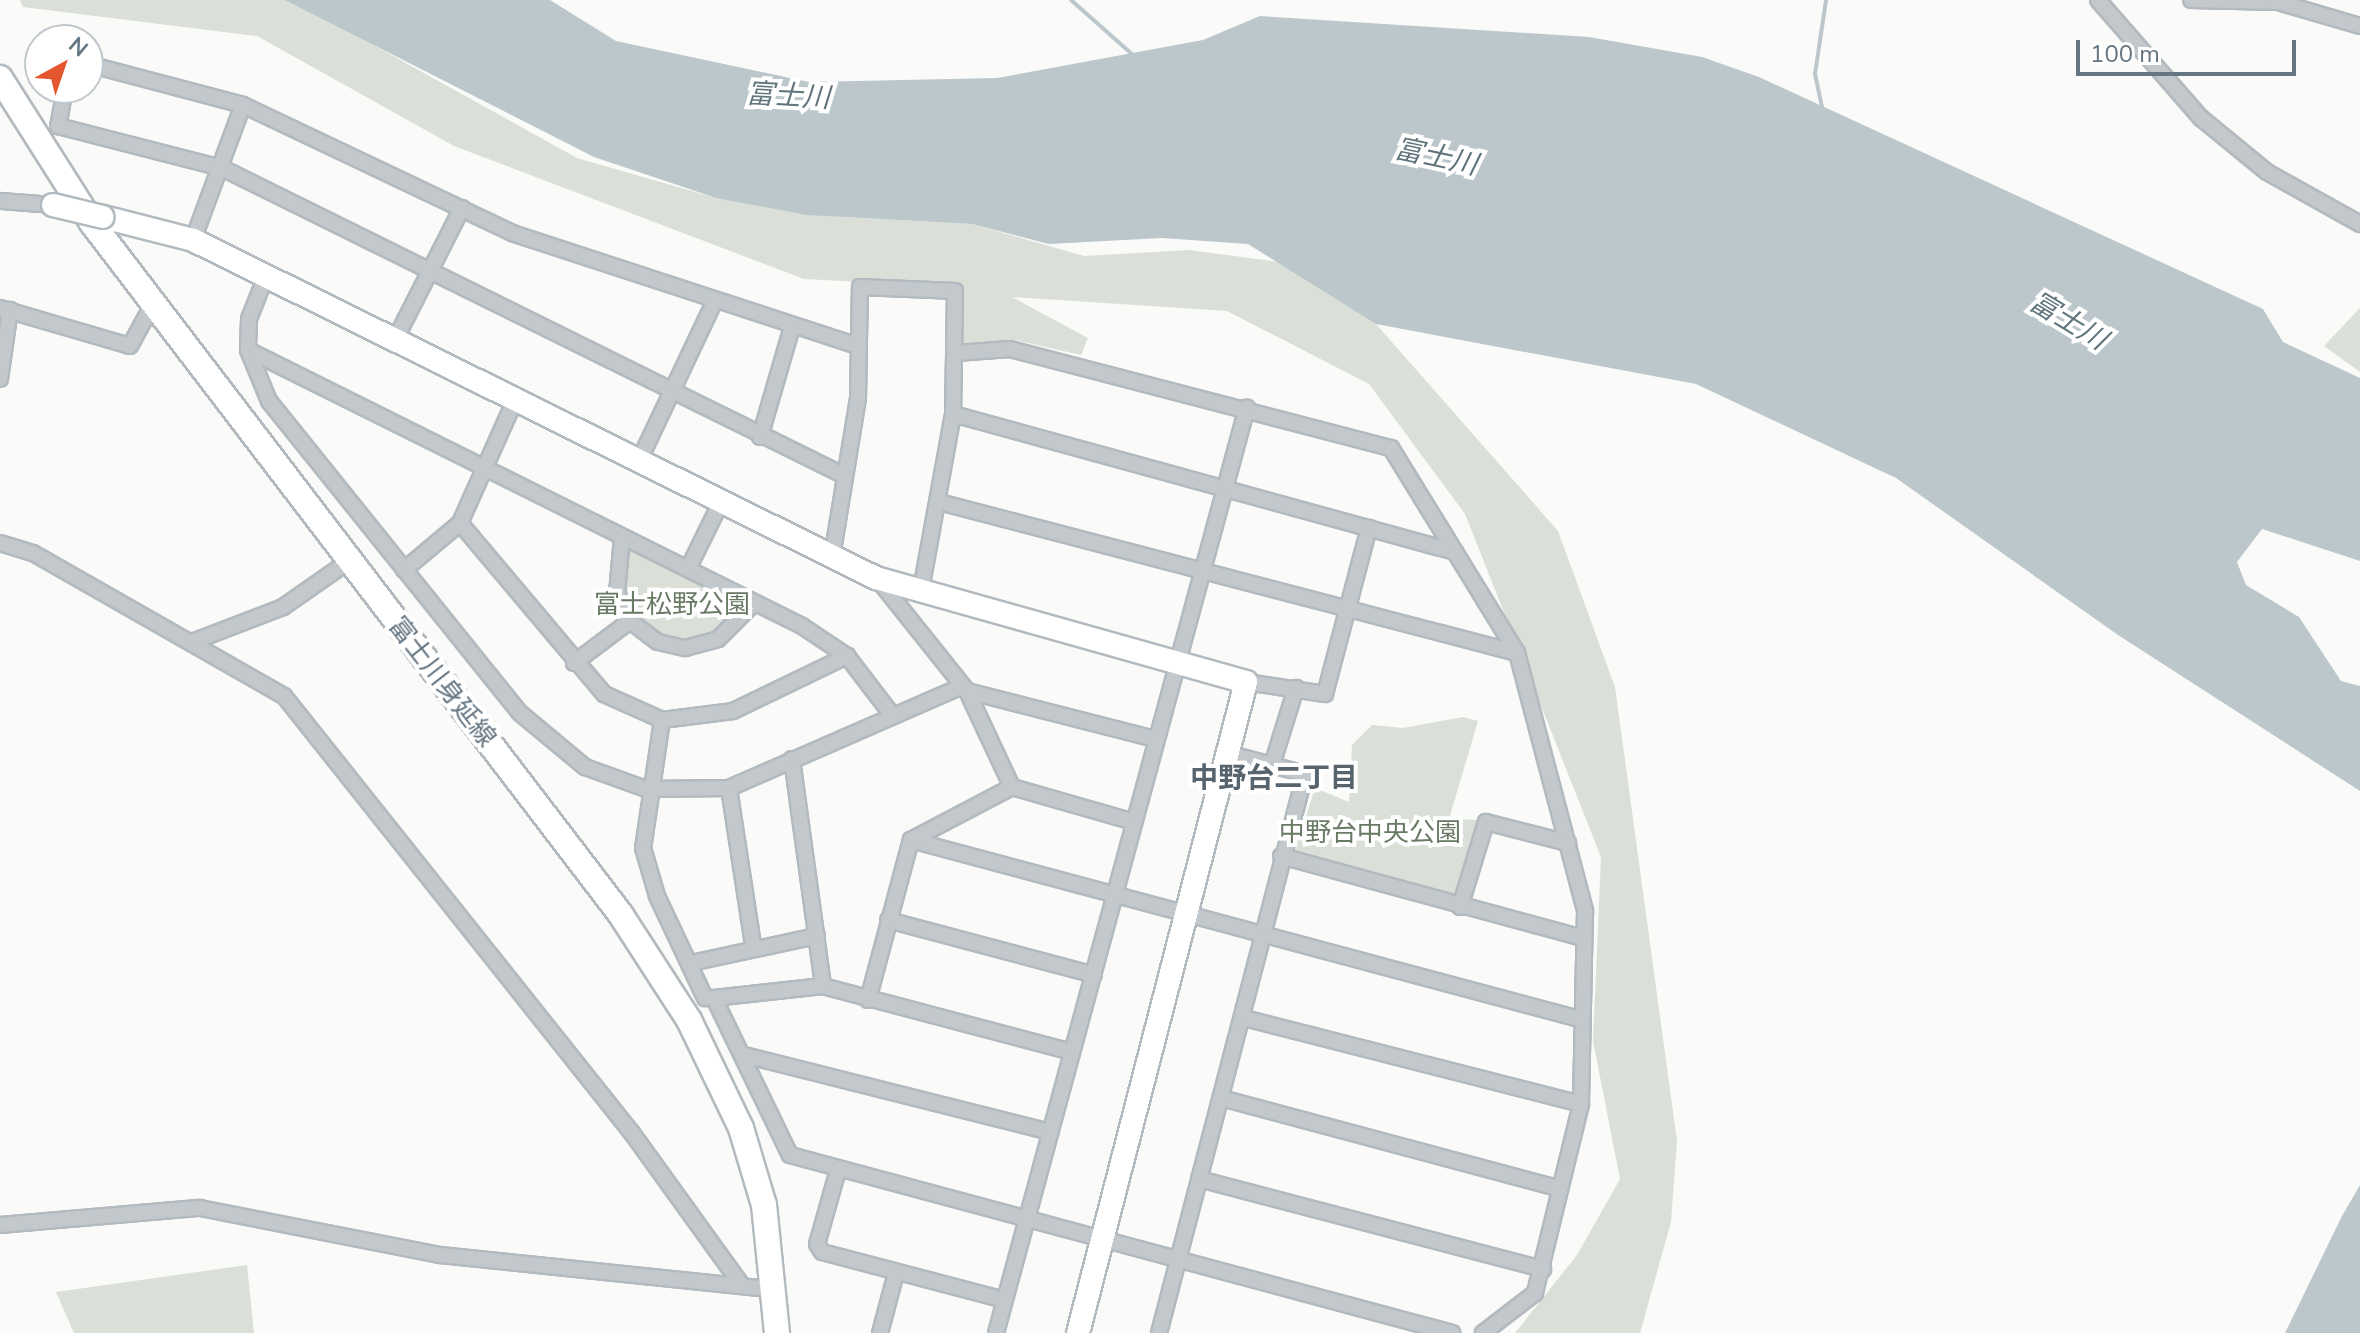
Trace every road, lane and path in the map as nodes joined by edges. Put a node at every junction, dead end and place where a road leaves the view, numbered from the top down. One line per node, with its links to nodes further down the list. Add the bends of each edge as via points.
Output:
1 (2098, 0): 12 (street, via 2201,118 2267,172)
2 (2191, 0): 3 (street, via 2278,2)
3 (2360, 26)
4 (104, 68): 7 (street)
5 (0, 78): 17 (main road, 富士川身延線, via 84,212)
6 (62, 104): 8 (street, via 58,126)
7 (243, 105): 8 (street); 11 (street)
8 (222, 168): 13 (street); 14 (street)
9 (0, 201): 10 (street)
10 (53, 205): 13 (street, bridge)
11 (462, 208): 14 (street); 16 (street, via 512,233)
12 (2360, 224)
13 (193, 240): 15 (street)
14 (430, 272): 20 (street); 25 (street)
15 (266, 276): 20 (street); 22 (street, via 249,319)
16 (714, 302): 19 (street); 25 (street)
17 (153, 304): 18 (street, via 130,346); 42 (main road, 富士川身延線)
18 (5, 309): 24 (street)
19 (792, 327): 21 (street); 29 (street)
20 (395, 340): 26 (street)
21 (857, 346): 23 (street, via 860,287 955,291); 32 (street, via 858,398)
22 (248, 350): 31 (street); 45 (street, via 269,401)
23 (957, 353): 27 (street, via 1010,349); 28 (street)
24 (0, 379)
25 (673, 392): 29 (street); 30 (street)
26 (515, 400): 30 (street); 31 (street)
27 (1247, 407): 33 (street); 40 (street, via 1391,448)
28 (953, 414): 33 (street); 35 (street)
29 (760, 437): 32 (street)
30 (639, 461): 34 (street)
31 (485, 467): 36 (street); 38 (street)
32 (841, 474): 41 (street)
33 (1221, 486): 37 (street); 44 (street)
34 (721, 502): 41 (street); 43 (street)
35 (939, 502): 44 (street); 47 (street)
36 (460, 523): 45 (street); 55 (street)
37 (1369, 528): 40 (street); 49 (street)
38 (622, 537): 43 (street); 50 (street, via 614,567)
39 (0, 543): 51 (street, via 33,553)
40 (1455, 552): 52 (street)
41 (832, 557): 46 (street)
42 (349, 561): 51 (street, via 283,607); 102 (main road, 富士川身延線, via 621,915 713,1060 764,1205)
43 (688, 569): 48 (street)
44 (1200, 569): 49 (street); 54 (street)
45 (404, 570): 67 (street, via 520,713 559,750 609,779)
46 (876, 578): 47 (street); 58 (street)
47 (921, 590): 54 (street)
48 (754, 603): 50 (street, via 718,639 685,648 658,642); 53 (street)
49 (1349, 610): 52 (street); 57 (street, via 1325,694)
50 (630, 621): 55 (street)
51 (192, 642): 101 (street, via 284,696 632,1133)
52 (1517, 653): 70 (street)
53 (847, 656): 59 (street); 60 (street, via 733,711)
54 (1177, 657): 56 (street); 61 (street)
55 (574, 663): 60 (street, via 604,694)
56 (1246, 682): 57 (street); 62 (street)
57 (1296, 688): 64 (street)
58 (965, 689): 59 (street); 61 (street); 65 (street)
59 (892, 715): 63 (street)
60 (662, 720): 67 (street)
61 (1155, 739): 68 (street)
62 (1231, 754): 64 (street); 74 (street)
63 (792, 759): 66 (street); 76 (street)
64 (1272, 765): 71 (street, via 1305,774)
65 (1012, 787): 68 (street); 69 (street)
66 (729, 788): 67 (street); 79 (street)
67 (646, 789): 80 (street, via 643,848 657,896)
68 (1134, 822): 72 (street)
69 (911, 840): 72 (street); 75 (street)
70 (1568, 843): 73 (street, via 1486,822); 78 (street, via 1585,911)
71 (1281, 856): 73 (street); 77 (street)
72 (1116, 898): 74 (street); 81 (street)
73 (1460, 907): 78 (street)
74 (1187, 917): 77 (street); 97 (street)
75 (888, 920): 81 (street); 84 (street)
76 (817, 936): 79 (street); 82 (street)
77 (1261, 936): 85 (street); 86 (street)
78 (1582, 938): 86 (street)
79 (753, 945): 80 (street)
80 (691, 963): 83 (street)
81 (1094, 975): 87 (street)
82 (823, 986): 84 (street); 88 (street, via 714,998)
83 (705, 998)
84 (868, 1000): 87 (street)
85 (1244, 1018): 89 (street); 90 (street)
86 (1579, 1019): 90 (street)
87 (1072, 1052): 91 (street)
88 (744, 1055): 91 (street); 92 (street, via 790,1155)
89 (1225, 1099): 93 (street); 94 (street)
90 (1581, 1104): 94 (street)
91 (1050, 1132): 95 (street)
92 (838, 1170): 95 (street); 100 (street, via 817,1244)
93 (1199, 1179): 98 (street); 99 (street)
94 (1560, 1189): 99 (street)
95 (1028, 1217): 97 (street); 103 (street)
96 (0, 1225): 101 (street, via 200,1208 440,1255)
97 (1103, 1239): 98 (street); 107 (street)
98 (1179, 1261): 108 (street); 109 (street)
99 (1543, 1269): 110 (street, via 1535,1293)
100 (896, 1273): 103 (street); 105 (street)
101 (741, 1284): 102 (street)
102 (776, 1290): 104 (main road, 富士川身延線)
103 (1005, 1300): 106 (street)
104 (777, 1333)
105 (880, 1333)
106 (996, 1333)
107 (1078, 1333)
108 (1159, 1333)
109 (1452, 1333)
110 (1483, 1333)

